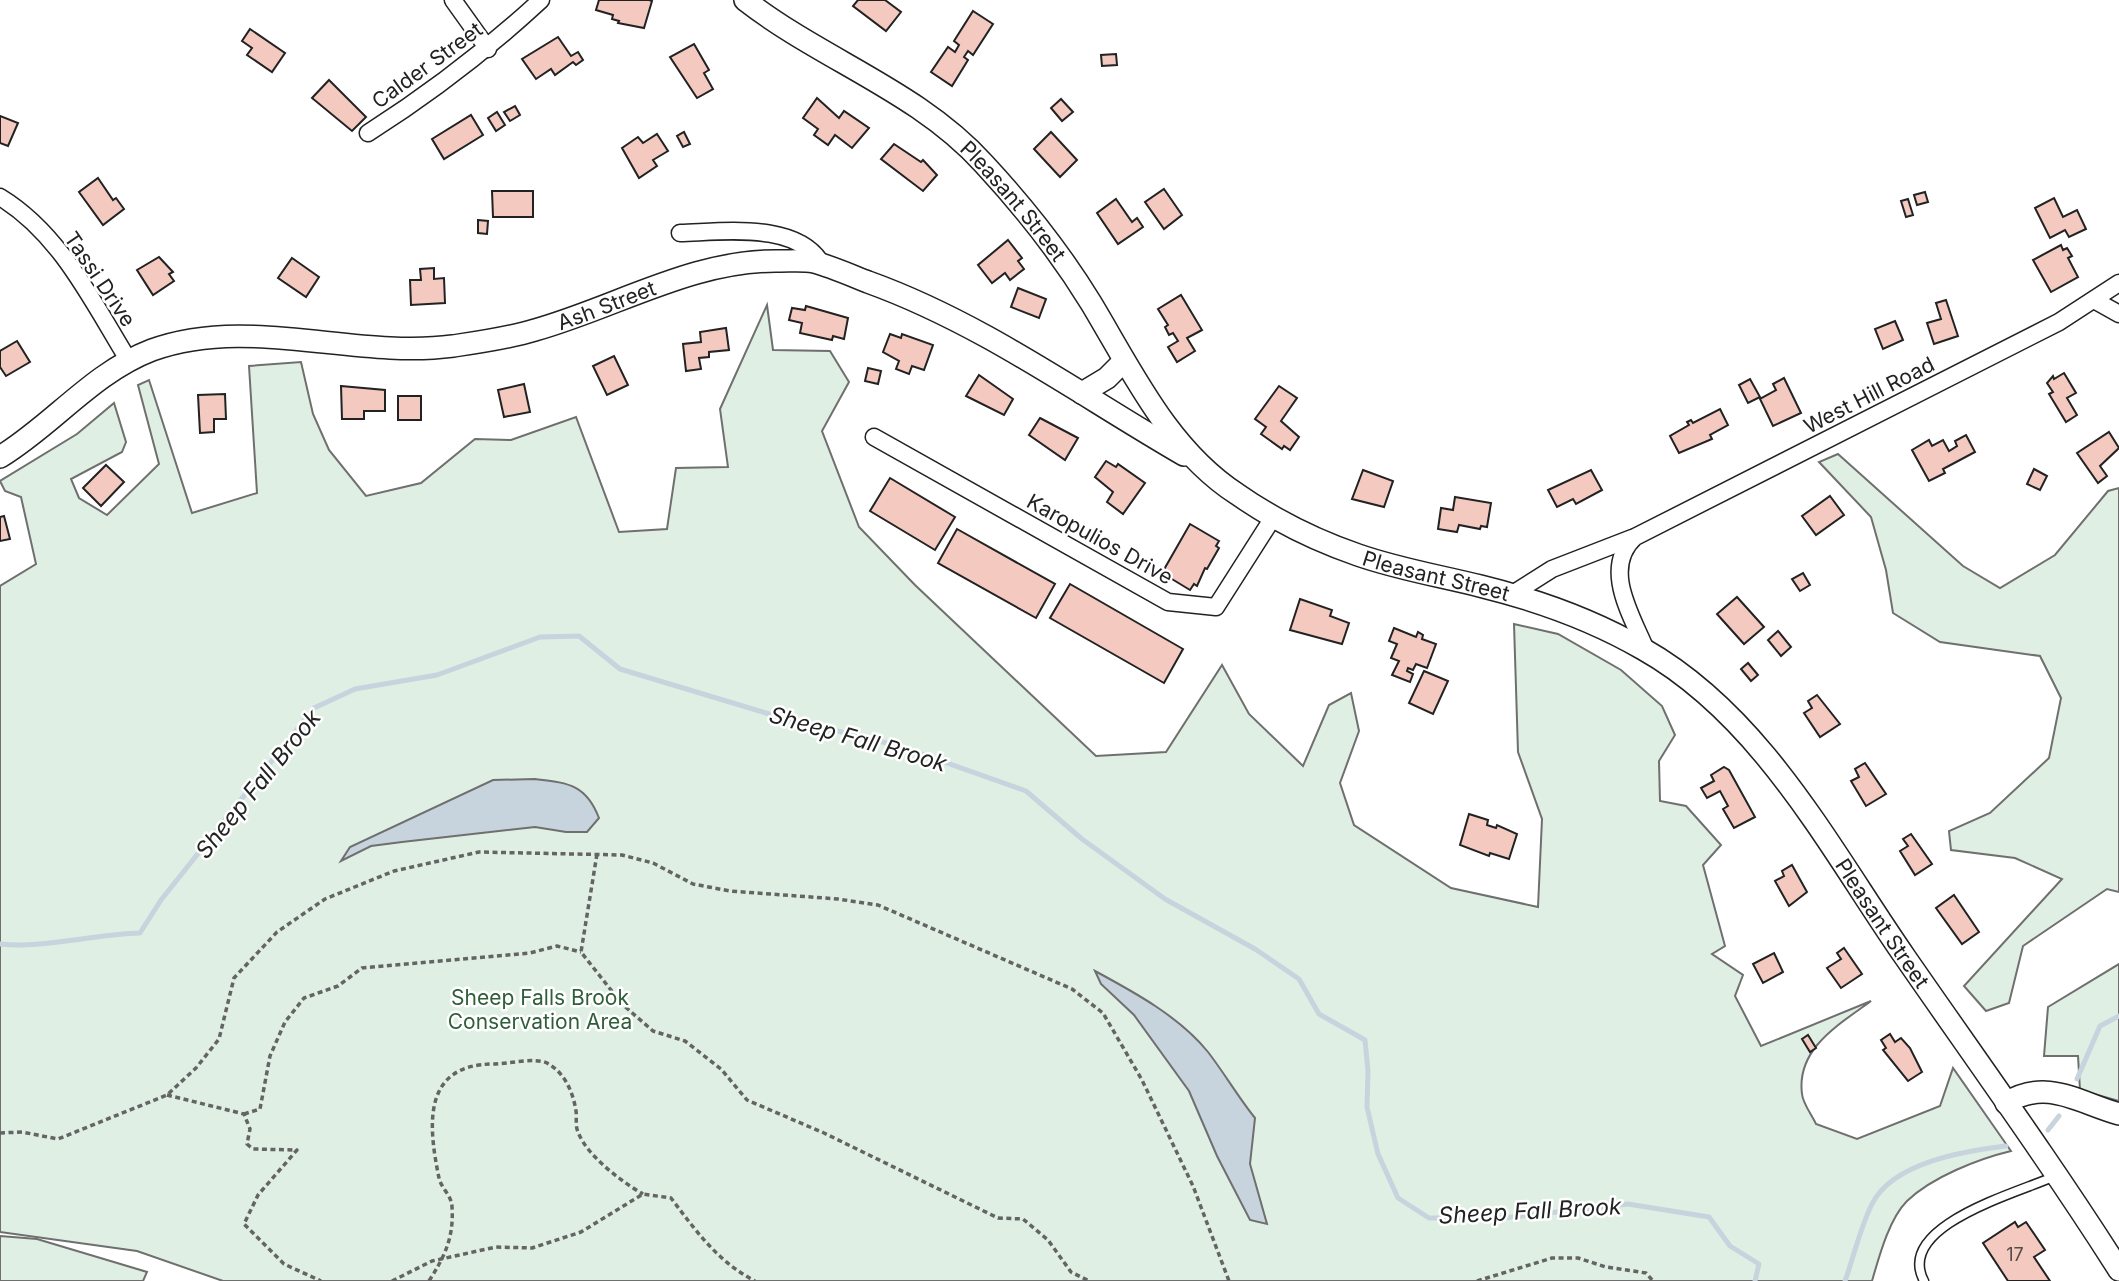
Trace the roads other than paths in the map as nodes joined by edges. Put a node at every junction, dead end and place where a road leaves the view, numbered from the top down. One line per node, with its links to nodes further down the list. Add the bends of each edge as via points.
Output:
1 (453, 0): 4 (street)
2 (541, 0): 4 (street, Calder Street)
3 (745, 0): 12 (street, Pleasant Street, via 816,49 920,108 972,152 1036,225)
4 (488, 49): 5 (street, Calder Street)
5 (368, 133)
6 (0, 198): 13 (street, Tassi Drive, via 38,227 64,258)
7 (680, 233): 8 (street, via 777,236 803,243)
8 (823, 266): 13 (street, Ash Street, via 812,262 727,264 534,331 451,346 387,348 247,336 190,341 154,349); 14 (street, Ash Street, via 903,295 961,323)
9 (2119, 283): 10 (street, West Hill Road)
10 (2094, 300): 11 (street); 19 (street, West Hill Road, via 2059,322)
11 (2119, 314)
12 (1124, 361): 14 (street); 17 (street, Pleasant Street)
13 (129, 362): 16 (street, Ash Street, via 73,398 38,431)
14 (1082, 393): 17 (street, Ash Street)
15 (874, 437): 18 (street, Karopulios Drive, via 1168,602 1216,607)
16 (0, 457)
17 (1199, 464): 18 (street, Pleasant Street, via 1235,494)
18 (1274, 516): 20 (street, Pleasant Street, via 1355,555)
19 (1634, 537): 20 (street, West Hill Road, via 1552,569); 21 (street, via 1624,546 1618,576)
20 (1511, 595): 21 (street, Pleasant Street, via 1588,621)
21 (1646, 650): 22 (street, Pleasant Street, via 1700,690 1771,764)
22 (2006, 1103): 23 (street, via 2022,1093 2044,1091); 24 (street, Pleasant Street)
23 (2119, 1114)
24 (2055, 1176): 25 (street, Pleasant Street); 26 (lane, via 1969,1209 1938,1232 1922,1251)
25 (2119, 1270)
26 (1924, 1281)

